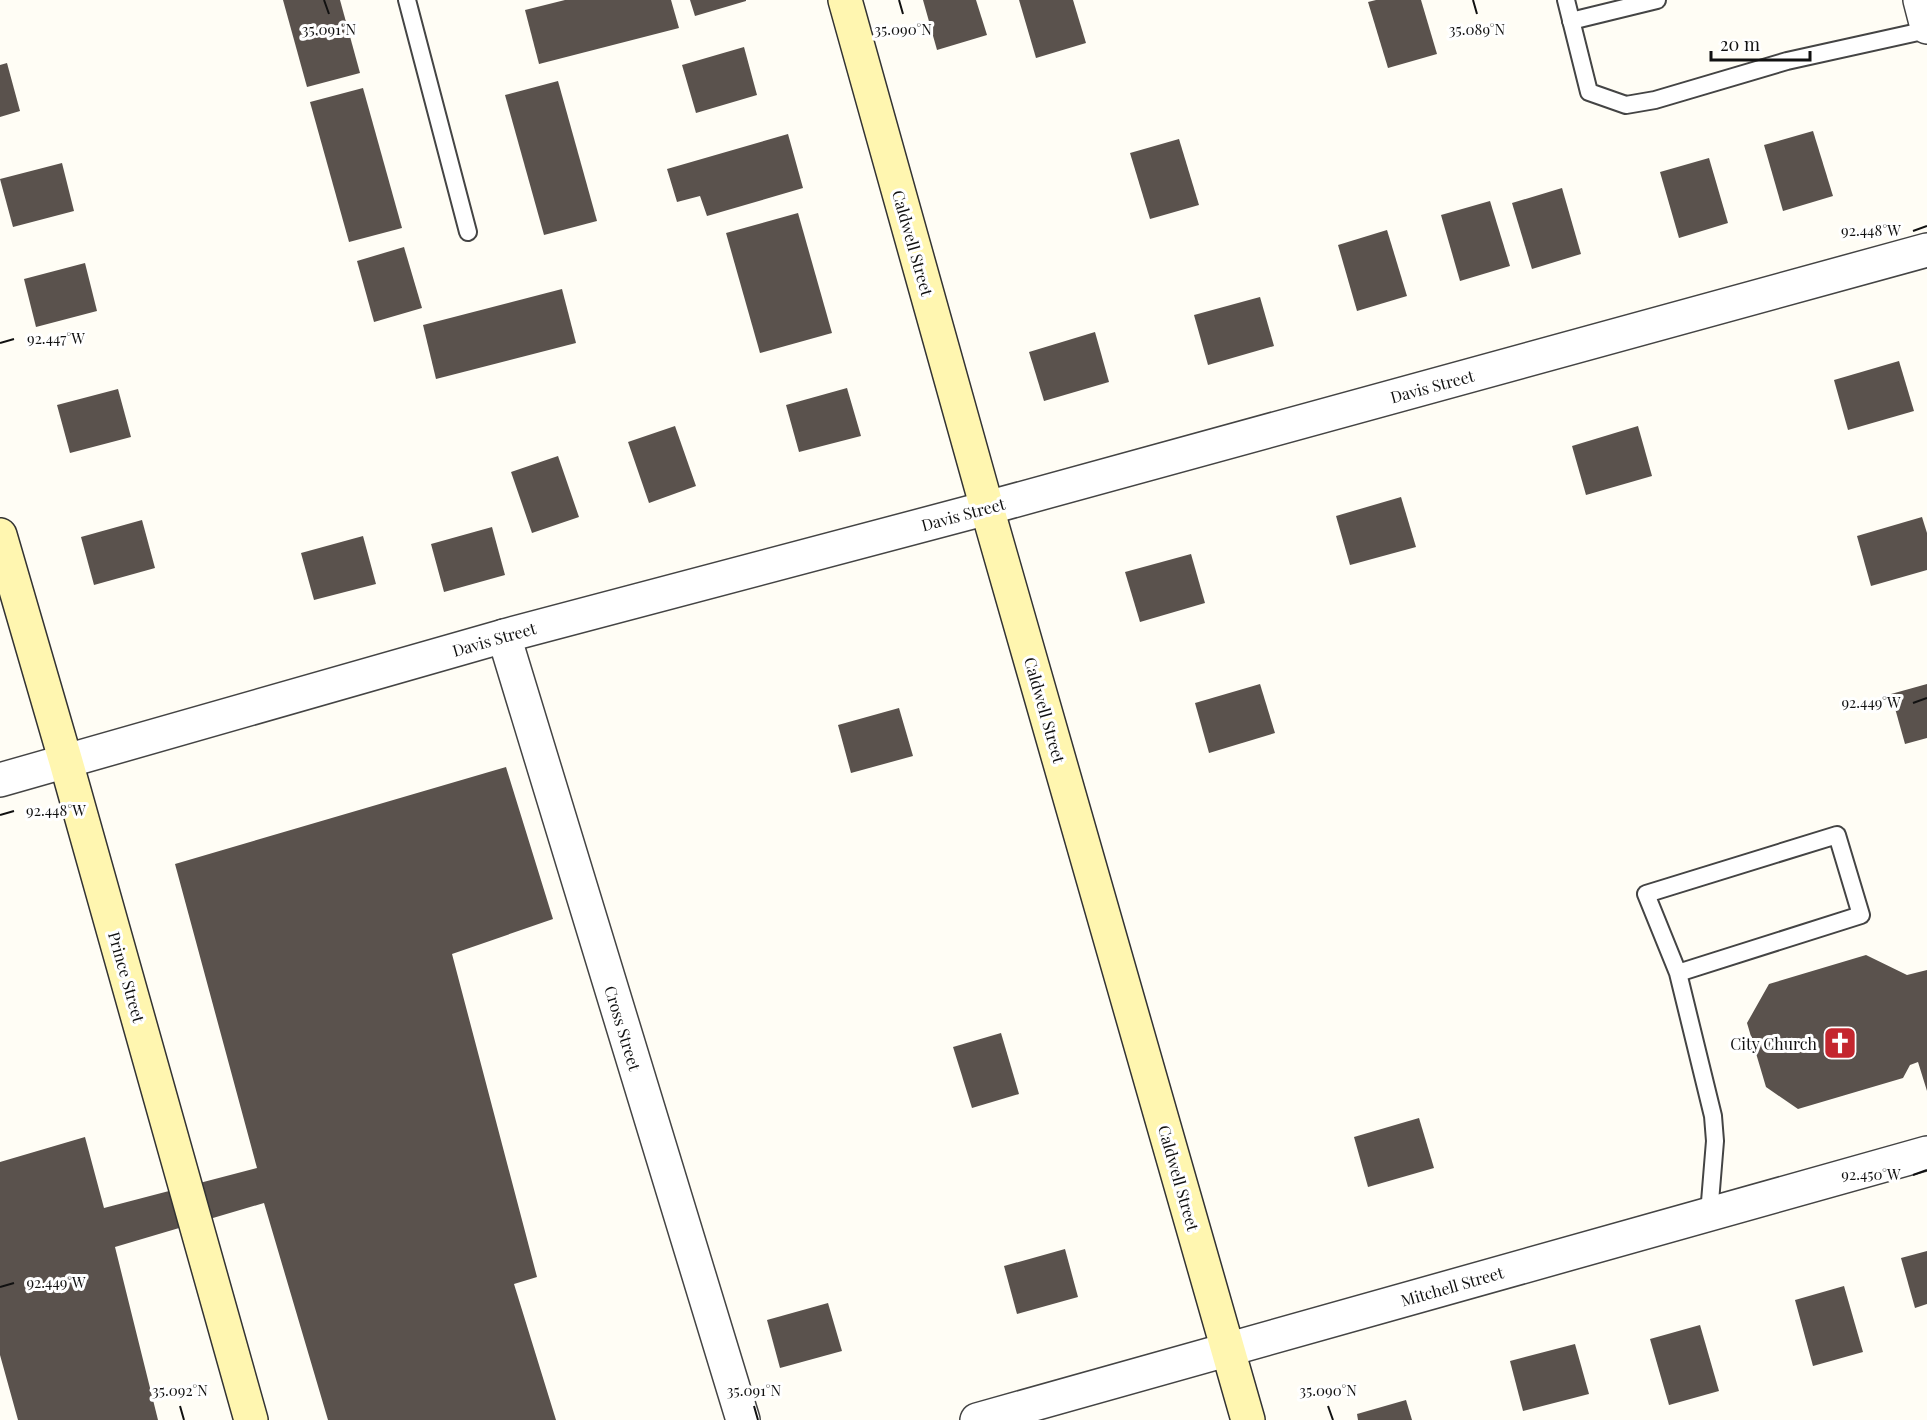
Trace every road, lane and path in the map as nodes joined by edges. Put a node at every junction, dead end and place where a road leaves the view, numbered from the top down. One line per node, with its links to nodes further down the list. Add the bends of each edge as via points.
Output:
1 (407, 0): 8 (lane)
2 (845, 0): 10 (main road, Caldwell Street)
3 (1566, 0): 6 (lane)
4 (1657, 0): 6 (lane)
5 (1920, 0): 7 (street)
6 (1571, 21): 7 (lane, via 1589,92 1626,105)
7 (1927, 28)
8 (468, 232)
9 (1927, 250): 10 (street, Davis Street)
10 (987, 508): 12 (street, Davis Street); 18 (main road, Caldwell Street)
11 (0, 535): 13 (main road, Prince Street)
12 (504, 636): 13 (street, Davis Street); 20 (street, Cross Street)
13 (66, 762): 14 (street, Davis Street); 19 (main road, Prince Street)
14 (0, 780)
15 (1678, 973): 15 (lane, via 1646,894 1837,835 1861,915); 17 (lane, via 1713,1116 1715,1141)
16 (1927, 1153): 17 (street, Mitchell Street)
17 (1709, 1214): 18 (street, Mitchell Street)
18 (1228, 1350): 21 (street, Mitchell Street); 22 (main road, Caldwell Street)
19 (251, 1420)
20 (743, 1420)
21 (977, 1420)
22 (1248, 1420)

